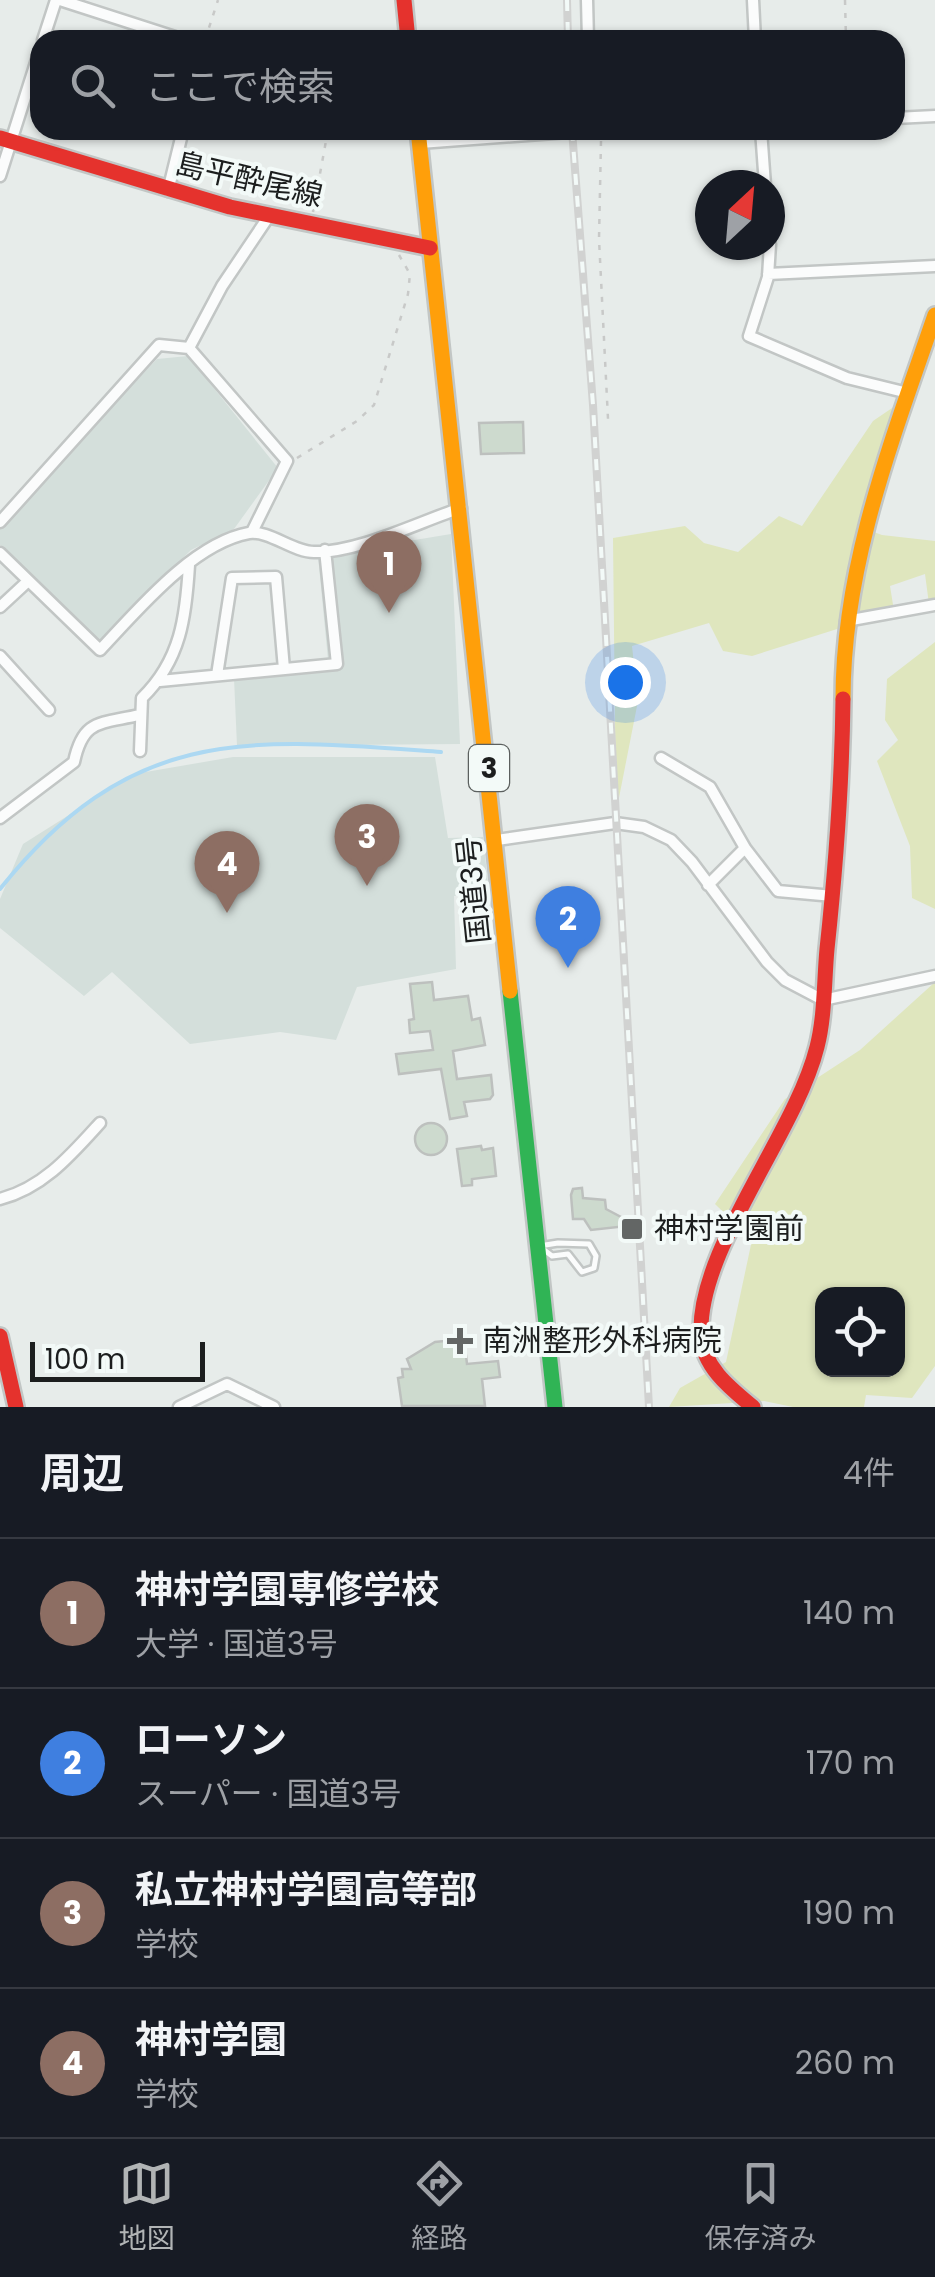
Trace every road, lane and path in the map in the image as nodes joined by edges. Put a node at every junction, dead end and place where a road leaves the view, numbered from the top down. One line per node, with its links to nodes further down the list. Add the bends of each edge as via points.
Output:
1 (58, 0): 7 (street); 8 (street)
2 (218, 0): 10 (path)
3 (404, 0): 11 (main road)
4 (587, 0): 12 (street)
5 (753, 0): 13 (street)
6 (845, 0): 14 (path)
7 (73, 2): 9 (street)
8 (47, 30)
9 (155, 30)
10 (208, 30)
11 (407, 30)
12 (588, 30)
13 (754, 30)
14 (846, 30)
15 (30, 76): 18 (street)
16 (935, 116): 17 (street)
17 (905, 118)
18 (6, 140): 25 (street); 26 (main road, 島平酔尾線)
19 (181, 140): 26 (street)
20 (326, 140): 28 (path)
21 (419, 140): 30 (main road, 国道3号 / 3)
22 (594, 140): 37 (path)
23 (763, 140): 24 (street)
24 (764, 170)
25 (0, 176)
26 (168, 191): 27 (main road, 島平酔尾線)
27 (269, 216): 28 (main road, 島平酔尾線); 35 (street)
28 (310, 224): 29 (main road, 島平酔尾線)
29 (391, 240): 30 (main road, 島平酔尾線); 38 (path, via 410,274 408,294 374,404)
30 (430, 248): 39 (main road, 国道3号 / 3)
31 (769, 260): 33 (street)
32 (935, 266): 33 (street)
33 (768, 274): 36 (street, via 749,336 847,378)
34 (935, 314): 36 (main road)
35 (189, 348): 38 (street); 40 (street, via 159,345)
36 (908, 394): 48 (main road, via 860,546)
37 (608, 419)
38 (287, 464): 41 (street)
39 (460, 508): 42 (street); 58 (main road, 国道3号 / 3)
40 (0, 522)
41 (252, 532): 42 (street, via 312,552); 44 (street)
42 (325, 550): 50 (street, via 337,664)
43 (0, 554): 45 (street)
44 (189, 564): 45 (street, via 100,650); 52 (street, via 186,618)
45 (27, 582): 47 (street)
46 (935, 605): 48 (street)
47 (0, 608)
48 (846, 621): 61 (main road)
49 (0, 656): 53 (street)
50 (284, 669): 51 (street); 51 (street, via 276,577 232,578)
51 (217, 675): 52 (street)
52 (160, 681): 54 (street, via 142,698)
53 (50, 710)
54 (139, 715): 55 (street); 57 (street, via 88,727 74,762)
55 (140, 751)
56 (660, 758): 59 (street, via 710,787)
57 (0, 818)
58 (497, 840): 60 (street, via 615,823 644,827 671,840); 66 (main road, 国道3号 / 3)
59 (745, 848): 60 (street); 61 (street, via 778,891)
60 (708, 885): 63 (street, via 784,980)
61 (833, 896): 63 (main road)
62 (935, 976): 63 (street)
63 (824, 1000): 72 (main road, via 806,1083 728,1238 706,1311 706,1356)
64 (100, 1123): 65 (street, via 47,1177)
65 (0, 1200)
66 (539, 1246): 66 (lane, via 589,1244 594,1268 582,1272 568,1254 552,1256); 71 (main road, 国道3号 / 3)
67 (0, 1336): 68 (main road)
68 (16, 1407)
69 (178, 1407): 70 (street, via 227,1384)
70 (274, 1407)
71 (555, 1407)
72 (752, 1407)

